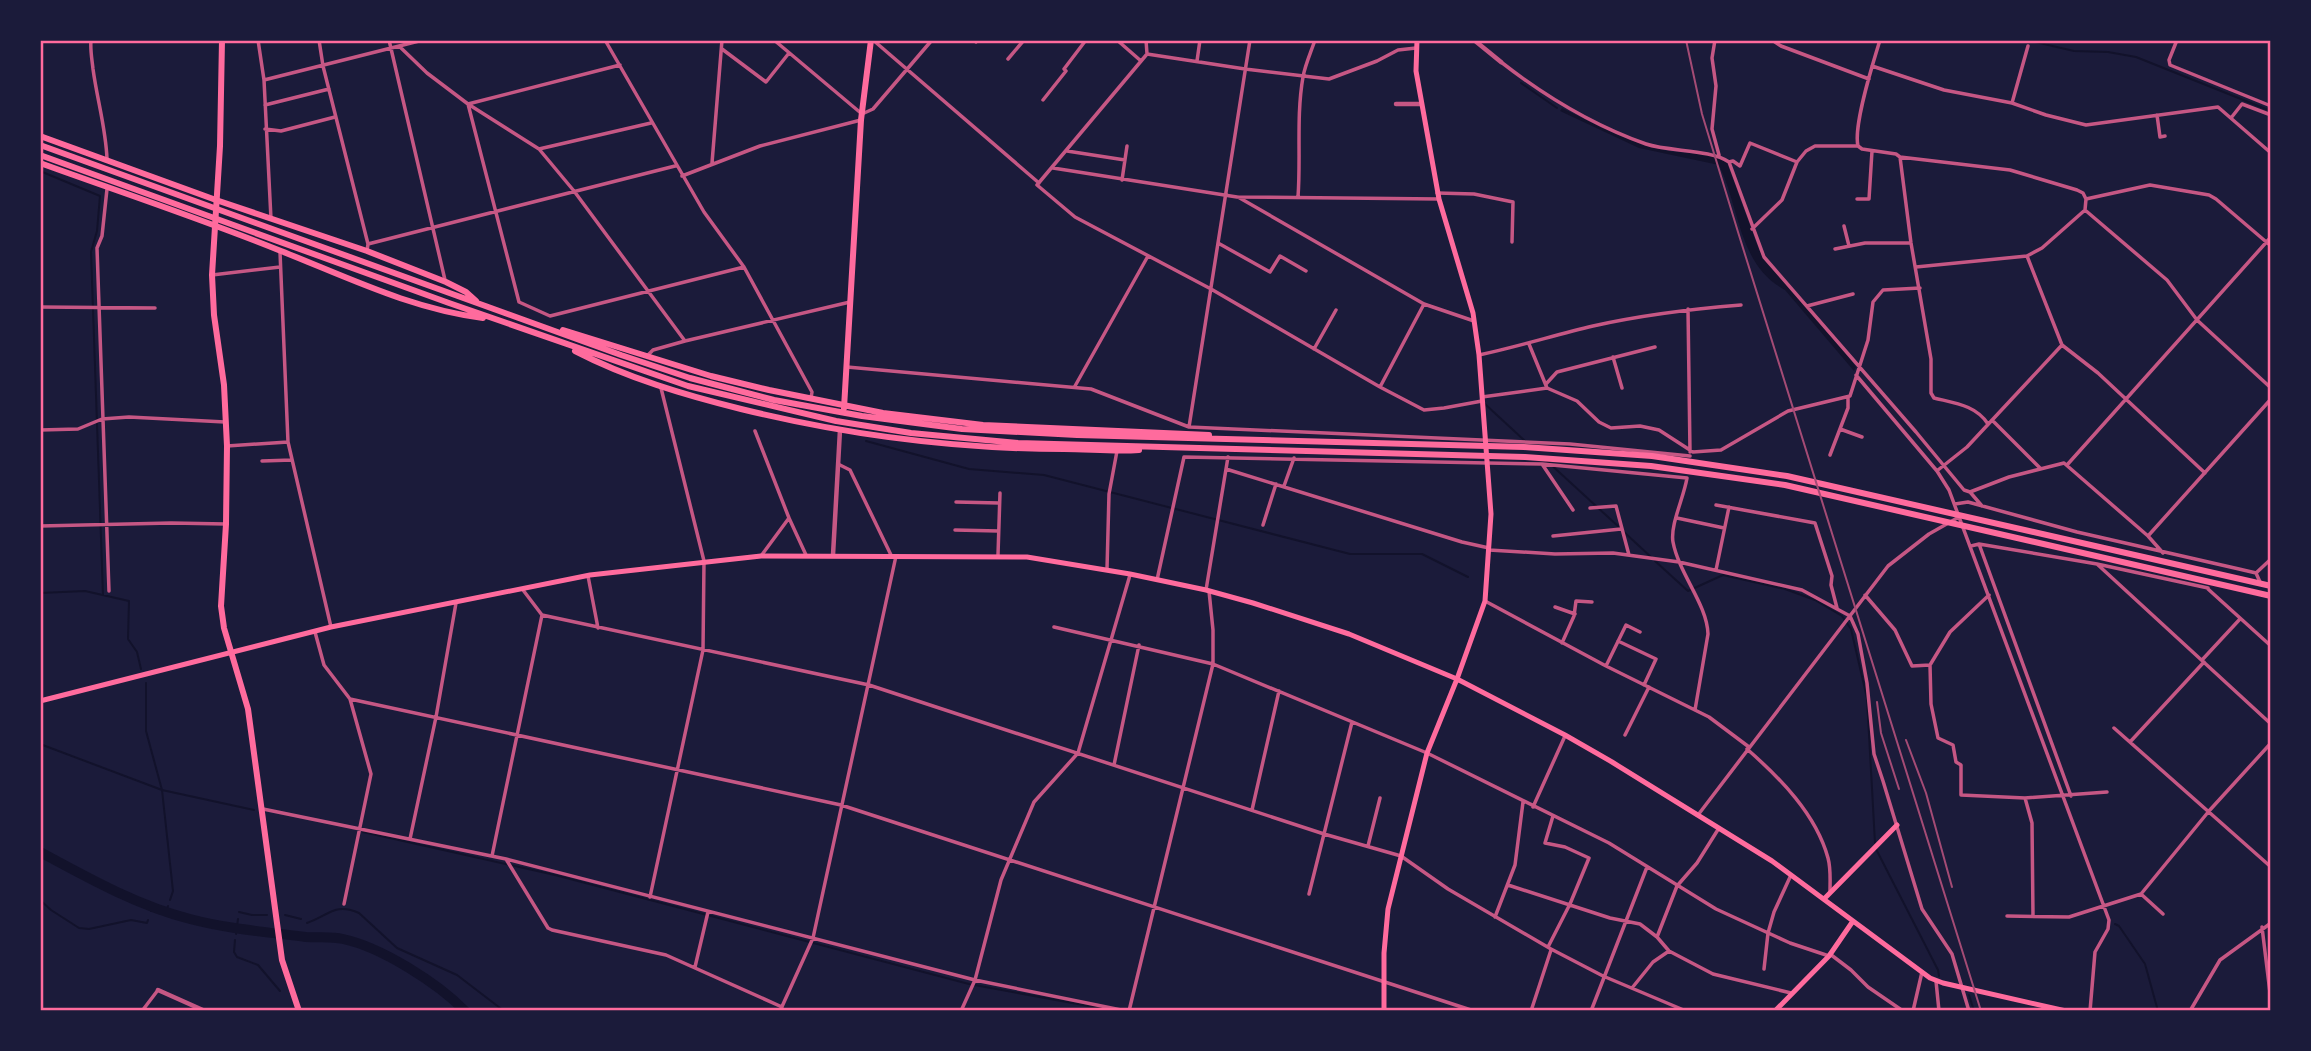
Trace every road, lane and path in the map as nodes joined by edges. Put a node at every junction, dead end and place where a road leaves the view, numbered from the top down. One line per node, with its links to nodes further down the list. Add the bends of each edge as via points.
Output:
1 (91, 40): 72 (street)
2 (222, 40): 90 (main road)
3 (258, 40): 43 (street)
4 (319, 40): 36 (street)
5 (388, 40): 27 (street)
6 (423, 40): 25 (street)
7 (605, 40): 37 (street)
8 (722, 40): 29 (street)
9 (774, 40): 30 (street)
10 (872, 40): 40 (street); 55 (main road)
11 (932, 40): 40 (street)
12 (1024, 40): 32 (street)
13 (1086, 40): 45 (street)
14 (1117, 40): 33 (street)
15 (1146, 40): 31 (street)
16 (1200, 40): 34 (street)
17 (1250, 40): 39 (street)
18 (1315, 40): 41 (street)
19 (1417, 40): 28 (main road)
20 (1474, 40): 35 (street)
21 (1715, 40): 69 (street, via 1712,129)
22 (1772, 40): 42 (street)
23 (1880, 40): 38 (street)
24 (2177, 40): 51 (street, via 2170,65)
25 (399, 46): 27 (street); 47 (street)
26 (2028, 46): 46 (street)
27 (390, 48): 36 (street); 97 (street)
28 (1416, 48): 41 (street, via 1398,50 1329,79); 49 (main road)
29 (722, 49): 30 (street, via 766,82); 75 (street)
30 (789, 53): 55 (street)
31 (1147, 54): 33 (street); 34 (street)
32 (1007, 59)
33 (1142, 61): 65 (street)
34 (1197, 61): 39 (street)
35 (1501, 62): 69 (street, via 1561,106 1610,129 1659,148)
36 (323, 65): 43 (street); 44 (street)
37 (620, 65): 47 (street); 57 (street)
38 (1872, 66): 42 (street); 46 (street, via 1944,90)
39 (1245, 69): 41 (street); 84 (street)
40 (907, 70): 55 (street); 81 (street)
41 (1303, 76): 87 (street)
42 (1869, 79): 63 (street)
43 (264, 80): 50 (street)
44 (329, 89): 50 (street); 54 (street)
45 (1043, 100)
46 (2011, 103): 52 (street, via 2086,125)
47 (468, 104): 64 (street); 93 (street)
48 (1396, 104): 49 (street)
49 (1421, 104): 85 (main road)
50 (265, 105): 58 (street)
51 (2271, 106)
52 (2157, 115): 56 (street, via 2218,107); 60 (street, via 2160,137)
53 (2271, 115): 56 (street, via 2242,104)
54 (336, 117): 58 (street, via 281,131); 107 (street)
55 (861, 117): 75 (street); 122 (main road)
56 (2231, 118): 67 (street)
57 (651, 122): 64 (street); 77 (street)
58 (265, 129): 94 (street)
59 (40, 136): 72 (main road)
60 (2165, 136)
61 (40, 145): 123 (main road)
62 (1128, 146): 71 (street)
63 (1858, 146): 66 (street); 76 (street, via 1815,146)
64 (539, 149): 83 (street)
65 (1067, 151): 71 (street); 78 (street)
66 (1872, 151): 70 (street); 88 (street, via 1869,199)
67 (2271, 153)
68 (40, 155): 132 (main road)
69 (1719, 155): 73 (street)
70 (1900, 157): 89 (street, via 2010,170 2077,190); 104 (street)
71 (1125, 160): 80 (street)
72 (108, 162): 90 (main road)
73 (1729, 162): 76 (street, via 1740,166 1750,143); 99 (street)
74 (40, 163): 82 (main road)
75 (712, 163): 79 (street)
76 (1797, 163): 99 (street, via 1782,200)
77 (675, 166): 79 (street); 83 (street)
78 (1053, 168): 80 (street); 81 (street)
79 (682, 176): 113 (street)
80 (1122, 180): 84 (street)
81 (1039, 183): 110 (street, via 1037,186 1075,217)
82 (107, 187): 95 (main road); 128 (street, via 97,248)
83 (574, 191): 93 (street); 120 (street)
84 (1226, 195): 86 (street); 103 (street)
85 (1438, 196): 87 (street); 101 (street, via 1474,194 1513,202); 135 (main road)
86 (1237, 197): 87 (street); 124 (street)
87 (1298, 198)
88 (1857, 199)
89 (2086, 199): 92 (street); 102 (street, via 2150,186 2209,195)
90 (216, 201): 94 (main road); 95 (main road)
91 (40, 202): 98 (street)
92 (2085, 210): 111 (street); 134 (street, via 2167,280)
93 (495, 211): 97 (street); 120 (street, via 519,302 550,316)
94 (271, 220): 107 (main road)
95 (214, 226): 109 (main road); 116 (main road)
96 (1844, 226): 105 (street)
97 (432, 227): 107 (street); 117 (street)
98 (40, 229)
99 (1752, 229): 126 (street, via 1764,257)
100 (2271, 237): 102 (street)
101 (1513, 242)
102 (2266, 242): 106 (street); 134 (street)
103 (1219, 243): 115 (street, via 1270,272 1280,256); 119 (street)
104 (1911, 243): 105 (street); 114 (street)
105 (1849, 246): 108 (street)
106 (2271, 246)
107 (367, 248): 117 (main road)
108 (1835, 249)
109 (280, 250): 112 (street); 132 (main road, via 416,304)
110 (1147, 256): 119 (street); 151 (street)
111 (2027, 256): 114 (street); 140 (street)
112 (281, 267): 116 (street); 172 (street)
113 (744, 267): 120 (street); 133 (street)
114 (1916, 267): 118 (street)
115 (1306, 271)
116 (212, 275): 162 (main road)
117 (446, 282): 123 (main road)
118 (1920, 288): 146 (street, via 1883,290 1872,302); 163 (street, via 1931,359 1931,393 1934,398 1966,406)
119 (1211, 289): 142 (street); 164 (street)
120 (650, 292): 138 (street)
121 (1853, 294): 126 (street)
122 (850, 302): 133 (street); 147 (main road)
123 (479, 303): 136 (main road)
124 (1424, 304): 135 (street); 152 (street)
125 (1741, 305): 130 (street)
126 (1807, 306): 146 (street)
127 (40, 307): 128 (street)
128 (98, 307): 129 (street); 161 (street)
129 (155, 308)
130 (1688, 309): 139 (street, via 1593,326); 176 (street)
131 (1336, 310): 142 (street)
132 (495, 319): 137 (main road)
133 (774, 319): 138 (street); 156 (street, via 812,392)
134 (2197, 320): 154 (street); 158 (street)
135 (1474, 321): 144 (main road)
136 (547, 327): 143 (main road); 170 (main road, via 726,388 836,412 962,429)
137 (554, 340): 149 (main road); 174 (main road, via 724,396 836,421 961,438)
138 (685, 341): 143 (street)
139 (1529, 344): 144 (street); 150 (street)
140 (2062, 345): 158 (street); 163 (street)
141 (1655, 346): 145 (street)
142 (1314, 349): 152 (street)
143 (648, 355): 156 (main road, via 711,376)
144 (1479, 355): 157 (main road)
145 (1613, 357): 150 (street, via 1557,372); 153 (street)
146 (1860, 367): 148 (street); 185 (street)
147 (847, 368): 151 (street); 160 (main road)
148 (1856, 375): 155 (street); 189 (street)
149 (660, 386): 168 (main road); 228 (street)
150 (1547, 386): 157 (street); 176 (street, via 1577,401 1611,428 1659,430)
151 (1074, 387): 164 (street, via 1091,389)
152 (1380, 387): 157 (street, via 1424,410)
153 (1622, 388)
154 (2271, 388)
155 (1848, 397): 165 (street); 176 (street, via 1788,411 1721,450)
156 (811, 399): 160 (main road)
157 (1482, 399): 171 (main road)
158 (2126, 399): 186 (street); 190 (street)
159 (2271, 399): 190 (street)
160 (845, 405): 168 (main road); 170 (main road, via 957,422 1208,434)
161 (102, 419): 162 (street, via 141,416); 166 (street, via 78,429); 208 (street)
162 (226, 422): 173 (main road)
163 (1990, 422): 185 (street); 188 (street)
164 (1189, 427): 171 (street)
165 (1840, 429): 169 (street); 177 (street)
166 (40, 430)
167 (755, 430): 205 (street)
168 (841, 430): 175 (main road, via 996,448); 183 (street)
169 (1862, 437)
170 (1220, 439): 237 (main road, via 1524,447 1652,456 1787,476)
171 (1485, 440): 176 (street); 182 (main road)
172 (288, 442): 173 (street); 180 (street)
173 (227, 446): 207 (main road)
174 (1168, 447): 175 (main road); 238 (main road, via 1525,457 1651,466 1785,485)
175 (1117, 452): 231 (street, via 1108,494)
176 (1690, 454): 191 (street)
177 (1830, 455)
178 (1228, 457): 179 (street); 187 (street); 236 (street, via 1184,457)
179 (1294, 458): 182 (street); 193 (street)
180 (292, 460): 181 (street); 255 (street)
181 (262, 461)
182 (1486, 462): 184 (street); 219 (main road)
183 (838, 464): 222 (street); 223 (street, via 850,470)
184 (1542, 464): 191 (street); 203 (street)
185 (1945, 465): 189 (street); 194 (street, via 1964,491)
186 (2067, 465): 188 (street); 216 (street)
187 (1226, 469): 192 (street); 241 (street)
188 (2040, 469): 194 (street)
189 (1937, 471): 198 (street)
190 (2205, 473): 216 (street)
191 (1687, 478): 206 (street)
192 (1276, 484): 193 (street); 209 (street)
193 (1284, 486): 219 (street)
194 (1970, 492): 200 (street)
195 (1000, 493): 197 (street)
196 (956, 502): 197 (street)
197 (1000, 503): 214 (street)
198 (1955, 504): 200 (street); 204 (street)
199 (1716, 505): 201 (street)
200 (1982, 506): 220 (street)
201 (1729, 507): 211 (street); 250 (street, via 1815,523)
202 (1590, 508): 212 (street, via 1616,506)
203 (1573, 510)
204 (1959, 517): 218 (street); 243 (street, via 1888,566)
205 (789, 518): 221 (street); 226 (street)
206 (1677, 518): 211 (street); 229 (street, via 1673,541)
207 (226, 524): 208 (street); 266 (main road, via 221,606)
208 (106, 525): 210 (street); 242 (street)
209 (1263, 525)
210 (40, 527)
211 (1724, 528): 232 (street)
212 (1622, 529): 215 (street); 225 (street)
213 (955, 530): 214 (street)
214 (999, 531): 224 (street)
215 (1553, 536)
216 (2148, 536): 220 (street)
217 (1979, 544): 218 (street); 230 (street); 296 (street)
218 (1971, 546): 244 (street)
219 (1489, 549): 225 (street); 246 (main road)
220 (2163, 553): 233 (street)
221 (806, 555): 222 (main road); 226 (main road)
222 (833, 555): 223 (main road)
223 (893, 555): 224 (main road); 272 (street)
224 (998, 555): 231 (main road)
225 (1629, 555): 229 (street)
226 (761, 556): 228 (main road)
227 (2271, 559): 233 (street)
228 (704, 561): 235 (main road); 265 (street)
229 (1679, 562): 232 (street); 278 (street, via 1708,628)
230 (2097, 564): 238 (street); 267 (street)
231 (1107, 569): 234 (main road)
232 (1716, 570): 250 (street, via 1802,590)
233 (2256, 573): 237 (street)
234 (1130, 574): 236 (main road); 260 (street)
235 (588, 576): 240 (main road); 257 (street)
236 (1157, 580): 241 (main road)
237 (2262, 584): 239 (main road)
238 (2209, 585): 245 (main road); 254 (street)
239 (2271, 586)
240 (523, 590): 248 (main road); 252 (street)
241 (1208, 590): 268 (street); 271 (main road, via 1349,634)
242 (109, 591)
243 (1865, 595): 253 (street); 269 (street, via 1895,629 1912,666)
244 (1990, 595): 269 (street, via 1950,632); 295 (street)
245 (2271, 596)
246 (1485, 601): 262 (street); 271 (main road)
247 (1592, 602): 251 (street, via 1576,601)
248 (456, 603): 255 (main road); 279 (street)
249 (1555, 607): 251 (street)
250 (1837, 608): 253 (street)
251 (1575, 614): 262 (street)
252 (542, 615): 257 (street); 285 (street)
253 (1850, 615): 288 (street); 307 (street, via 1867,683 1874,754)
254 (2240, 619): 264 (street); 267 (street)
255 (331, 626): 258 (main road)
256 (1054, 627): 260 (street)
257 (598, 628): 265 (street)
258 (314, 630): 266 (main road); 276 (street, via 324,666)
259 (1640, 632): 261 (street, via 1626,625)
260 (1112, 640): 263 (street); 289 (street)
261 (1618, 641): 270 (street); 273 (street, via 1656,659)
262 (1562, 643): 270 (street)
263 (1139, 645): 268 (street); 291 (street)
264 (2271, 646)
265 (703, 650): 272 (street); 292 (street)
266 (230, 651): 277 (main road); 302 (main road, via 248,709)
267 (2203, 661): 281 (street); 286 (street)
268 (1213, 664): 275 (street); 293 (street)
269 (1930, 665): 298 (street, via 1938,738 1953,745 1956,762 1961,765 1961,795)
270 (1605, 666): 273 (street)
271 (1457, 679): 283 (main road); 290 (main road)
272 (869, 685): 289 (street); 300 (street)
273 (1643, 685): 274 (street)
274 (1649, 687): 278 (street); 284 (street)
275 (1279, 691): 280 (street); 303 (street)
276 (350, 699): 279 (street); 309 (street, via 371,775)
277 (40, 701)
278 (1695, 710): 288 (street)
279 (436, 717): 285 (street); 311 (street)
280 (1352, 722): 290 (street); 310 (street)
281 (2271, 724)
282 (2114, 728): 286 (street)
283 (1565, 735): 301 (street); 305 (main road)
284 (1625, 735)
285 (518, 736): 292 (street); 313 (street)
286 (2130, 742): 304 (street)
287 (2271, 743): 304 (street)
288 (1748, 748): 305 (street); 322 (street, via 1780,779 1809,818 1827,854)
289 (1079, 753): 291 (street); 316 (street, via 1034,802)
290 (1427, 754): 299 (street); 314 (main road)
291 (1114, 765): 293 (street)
292 (677, 770): 300 (street); 325 (street)
293 (1183, 788): 303 (street); 329 (street)
294 (2107, 792): 296 (street)
295 (2062, 795): 296 (street); 298 (street); 330 (street)
296 (2071, 796)
297 (1380, 798): 312 (street)
298 (2025, 798): 334 (street, via 2032,823)
299 (1523, 802): 301 (street); 320 (street)
300 (841, 805): 316 (street); 342 (street)
301 (1533, 807): 306 (street)
302 (262, 808): 309 (street); 361 (main road, via 280,943)
303 (1252, 810): 310 (street)
304 (2209, 811): 318 (street); 324 (street)
305 (1698, 815): 308 (main road)
306 (1553, 816): 317 (street); 328 (street, via 1545,843 1589,858)
307 (1897, 825): 322 (main road); 353 (street, via 1922,909 1952,954)
308 (1719, 828): 319 (main road); 321 (street)
309 (359, 829): 311 (street); 327 (street)
310 (1324, 834): 312 (street); 323 (street)
311 (410, 839): 313 (street)
312 (1368, 846): 314 (street)
313 (492, 856): 315 (street)
314 (1401, 856): 335 (street); 351 (main road, via 1388,909)
315 (506, 859): 325 (street); 346 (street, via 548,928 649,950)
316 (1008, 859): 329 (street); 350 (street)
317 (1647, 867): 321 (street); 337 (street)
318 (2271, 867)
319 (1791, 875): 326 (main road); 340 (street)
320 (1508, 885): 328 (street); 335 (street)
321 (1677, 886): 340 (street); 341 (street)
322 (1830, 891): 326 (main road)
323 (1310, 894)
324 (2141, 894): 330 (street); 332 (street)
325 (650, 897): 331 (street)
326 (1824, 899): 336 (main road)
327 (344, 904)
328 (1570, 904): 337 (street); 343 (street)
329 (1153, 906): 351 (street); 363 (street)
330 (2103, 906): 334 (street, via 2069,917); 375 (street, via 2109,925 2095,952)
331 (708, 912): 342 (street); 346 (street)
332 (2163, 914)
333 (2007, 916): 334 (street)
334 (2033, 916)
335 (1495, 917): 343 (street)
336 (1853, 921): 345 (main road); 348 (main road)
337 (1626, 922): 341 (street, via 1640,924); 349 (street)
338 (2271, 923): 339 (street)
339 (2262, 927): 357 (street); 376 (street, via 2220,960)
340 (1768, 933): 345 (street); 347 (street)
341 (1657, 937): 344 (street)
342 (813, 938): 350 (street); 358 (street)
343 (1550, 948): 349 (street); 366 (street)
344 (1669, 951): 354 (street, via 1653,962); 356 (street, via 1713,974)
345 (1829, 955): 356 (main road); 370 (street)
346 (695, 968): 358 (street)
347 (1764, 969)
348 (1922, 972): 352 (main road); 371 (street)
349 (1603, 976): 354 (street); 367 (street)
350 (975, 980): 362 (street); 363 (street)
351 (1384, 980): 364 (main road); 365 (street)
352 (1936, 981): 353 (main road); 372 (street)
353 (1962, 987): 373 (street); 374 (main road)
354 (1632, 988): 368 (street)
355 (158, 990): 359 (street); 360 (street)
356 (1791, 993): 369 (main road)
357 (2271, 1001)
358 (781, 1009)
359 (142, 1011)
360 (205, 1011)
361 (299, 1011)
362 (961, 1011)
363 (1128, 1011)
364 (1384, 1011)
365 (1474, 1011)
366 (1531, 1011)
367 (1591, 1011)
368 (1686, 1011)
369 (1774, 1011)
370 (1903, 1011)
371 (1913, 1011)
372 (1939, 1011)
373 (1969, 1011)
374 (2066, 1011)
375 (2090, 1011)
376 (2190, 1011)

